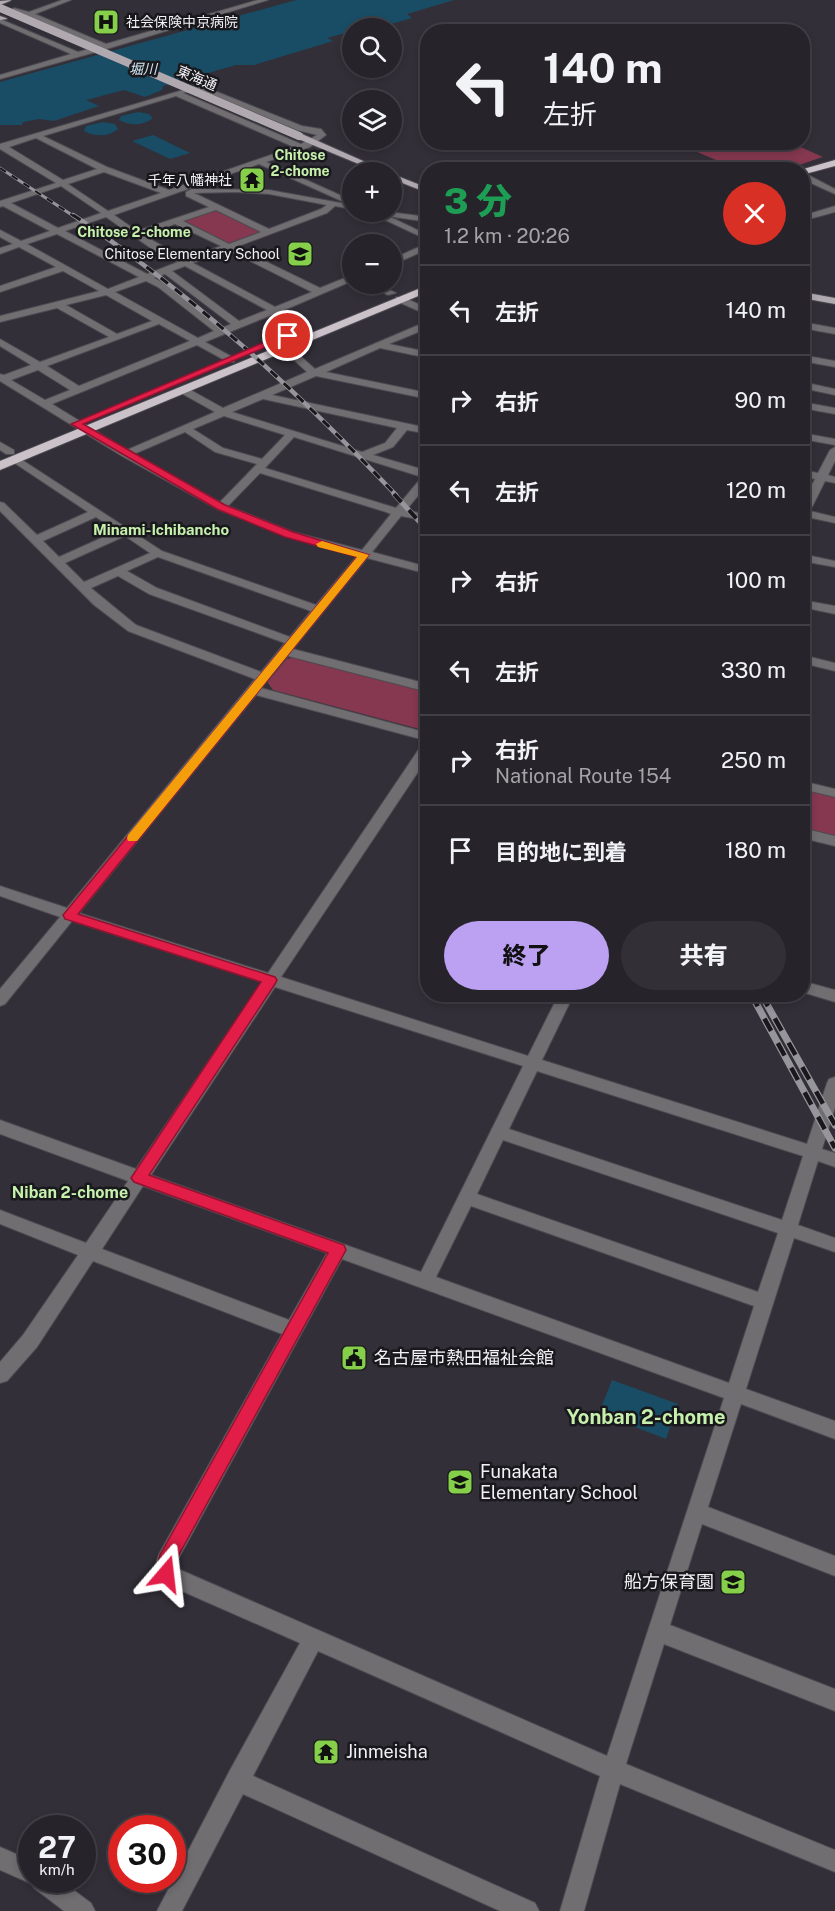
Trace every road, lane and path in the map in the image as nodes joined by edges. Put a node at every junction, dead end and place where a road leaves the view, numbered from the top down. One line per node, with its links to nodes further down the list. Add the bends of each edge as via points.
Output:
1 (8, 0): 4 (main road)
2 (266, 0): 9 (street)
3 (62, 1): 7 (street)
4 (0, 4): 6 (main road)
5 (0, 9): 14 (main road, 東海通, bridge)
6 (17, 12): 7 (street); 14 (main road, bridge)
7 (29, 14): 9 (street)
8 (1, 20): 10 (street); 11 (main road); 15 (main road, 東海通)
9 (108, 47): 10 (street)
10 (79, 55): 13 (street)
11 (99, 60)
12 (131, 74): 15 (main road)
13 (0, 77)
14 (174, 83): 18 (main road, 東海通, bridge)
15 (165, 85): 18 (main road, 東海通)
16 (176, 93): 17 (street); 19 (street); 19 (street, via 200,87 321,133 321,137)
17 (37, 136): 20 (street); 25 (street)
18 (295, 137): 19 (main road, 東海通)
19 (307, 145): 21 (street); 22 (main road, 東海通); 23 (main road, 東海通)
20 (1, 147): 30 (street)
21 (260, 162): 34 (street); 38 (street)
22 (346, 162)
23 (355, 162)
24 (835, 163): 27 (highway)
25 (104, 169): 30 (street); 36 (street)
26 (835, 169): 28 (highway)
27 (810, 173)
28 (810, 174)
29 (810, 180): 35 (street)
30 (62, 183): 39 (street); 44 (street)
31 (402, 184): 33 (main road)
32 (402, 186): 37 (main road)
33 (420, 189)
34 (181, 190): 36 (street); 41 (street, via 252,190); 42 (street)
35 (835, 192)
36 (170, 193): 44 (street)
37 (420, 194)
38 (342, 198)
39 (2, 203): 50 (street)
40 (342, 203): 41 (street)
41 (333, 204): 51 (street)
42 (217, 207): 48 (street); 51 (street)
43 (835, 209): 46 (street)
44 (108, 214): 50 (street); 53 (street)
45 (402, 216): 47 (street)
46 (810, 217)
47 (420, 219)
48 (176, 221): 53 (street); 56 (street)
49 (395, 222): 54 (street)
50 (59, 231): 55 (street); 63 (street)
51 (269, 232): 56 (street)
52 (0, 233): 55 (street)
53 (137, 234): 60 (street)
54 (420, 234)
55 (20, 244): 58 (street); 61 (street)
56 (229, 247): 60 (street); 70 (street)
57 (420, 250): 59 (street)
58 (0, 251)
59 (402, 258)
60 (188, 263): 62 (street); 78 (street)
61 (63, 268): 66 (street); 69 (street)
62 (167, 271): 63 (street); 81 (street)
63 (148, 278): 69 (street); 86 (street)
64 (342, 282): 70 (street)
65 (420, 283): 72 (highway)
66 (0, 290)
67 (420, 290): 72 (highway)
68 (810, 291): 74 (main road)
69 (107, 292): 76 (street); 80 (street)
70 (320, 292): 78 (street)
71 (391, 294): 72 (street)
72 (395, 296): 77 (street); 84 (highway); 91 (highway)
73 (810, 296): 75 (main road)
74 (835, 296)
75 (835, 301)
76 (57, 304): 79 (street); 87 (street)
77 (420, 308)
78 (276, 310): 81 (street); 84 (street)
79 (0, 319)
80 (160, 321): 87 (street); 89 (street)
81 (238, 325): 86 (street)
82 (810, 326): 85 (street)
83 (420, 327): 90 (street)
84 (306, 328): 94 (highway)
85 (835, 331)
86 (221, 332): 89 (street)
87 (116, 338): 96 (street)
88 (0, 342): 96 (street)
89 (198, 342): 94 (street); 100 (street)
90 (377, 345): 92 (street); 97 (street)
91 (285, 347): 97 (street); 101 (highway)
92 (420, 354)
93 (810, 359): 95 (street)
94 (231, 360): 110 (highway)
95 (835, 364)
96 (39, 366): 98 (street); 100 (street)
97 (313, 372): 103 (street); 104 (street)
98 (2, 378): 105 (street)
99 (810, 387): 102 (street)
100 (78, 390): 105 (street)
101 (183, 390): 107 (street); 110 (highway)
102 (835, 392)
103 (420, 393)
104 (260, 395): 107 (street); 109 (street)
105 (44, 404): 110 (street)
106 (810, 406): 108 (street)
107 (222, 411): 111 (street); 113 (street)
108 (835, 411)
109 (404, 426): 112 (street); 119 (street, via 388,445)
110 (81, 427): 117 (highway); 118 (street)
111 (185, 428): 118 (street); 121 (street, via 219,450)
112 (420, 429)
113 (292, 434): 119 (street); 121 (street)
114 (810, 437): 115 (street)
115 (835, 442)
116 (835, 450): 124 (street)
117 (6, 453): 120 (highway); 131 (street)
118 (126, 454): 129 (street)
119 (363, 455): 122 (street)
120 (0, 466)
121 (261, 466): 129 (street); 130 (street)
122 (420, 473)
123 (810, 475): 124 (street)
124 (822, 477): 125 (street); 127 (street)
125 (835, 480)
126 (420, 486): 130 (street)
127 (810, 500)
128 (0, 505): 136 (street)
129 (221, 507): 138 (street, via 289,534)
130 (399, 512): 133 (street); 138 (street)
131 (96, 513): 135 (street); 136 (street)
132 (810, 515): 134 (street)
133 (420, 516)
134 (835, 520)
135 (125, 532): 137 (street); 140 (street)
136 (35, 540): 140 (street)
137 (158, 553): 143 (street); 146 (street)
138 (364, 555): 142 (street); 146 (street)
139 (810, 559): 141 (street)
140 (57, 562): 144 (street)
141 (835, 564)
142 (420, 569)
143 (118, 571): 144 (street); 148 (street, via 153,591)
144 (83, 587): 151 (street, via 132,628)
145 (810, 605): 147 (street)
146 (319, 610): 148 (street)
147 (835, 610)
148 (289, 647): 151 (street); 152 (street)
149 (810, 661): 150 (street)
150 (835, 667)
151 (264, 678): 153 (street)
152 (420, 686)
153 (253, 690): 154 (street); 161 (street)
154 (420, 735)
155 (420, 758): 162 (street)
156 (810, 786): 157 (street)
157 (835, 793)
158 (810, 835): 159 (street)
159 (835, 841)
160 (0, 891): 161 (street)
161 (69, 915): 162 (street); 165 (street)
162 (270, 980): 167 (street); 173 (street)
163 (810, 988): 164 (street)
164 (835, 996)
165 (0, 1000)
166 (563, 1002): 167 (street)
167 (532, 1064): 170 (street); 171 (street)
168 (835, 1083): 171 (street)
169 (0, 1127): 173 (street)
170 (499, 1131): 174 (street); 176 (street)
171 (812, 1153): 172 (street); 176 (street)
172 (835, 1160)
173 (139, 1178): 178 (street); 179 (street)
174 (466, 1197): 180 (street); 181 (street)
175 (0, 1217): 179 (street)
176 (788, 1229): 177 (street); 181 (street)
177 (835, 1245)
178 (338, 1250): 180 (street); 182 (street)
179 (90, 1252): 182 (street); 183 (street, via 30,1341)
180 (425, 1281): 184 (street)
181 (764, 1302): 184 (street)
182 (293, 1330): 189 (street, via 166,1561 166,1574)
183 (0, 1375)
184 (735, 1394): 185 (street); 186 (street)
185 (835, 1430)
186 (696, 1512): 187 (street); 188 (street)
187 (835, 1566)
188 (658, 1631): 190 (street); 191 (street)
189 (314, 1638): 191 (street); 192 (street)
190 (835, 1700)
191 (613, 1770): 194 (street); 200 (street)
192 (237, 1780): 198 (street); 199 (street)
193 (0, 1858): 195 (street)
194 (835, 1861)
195 (18, 1866)
196 (59, 1893): 197 (street)
197 (83, 1911)
198 (169, 1911)
199 (527, 1911)
200 (572, 1911)

